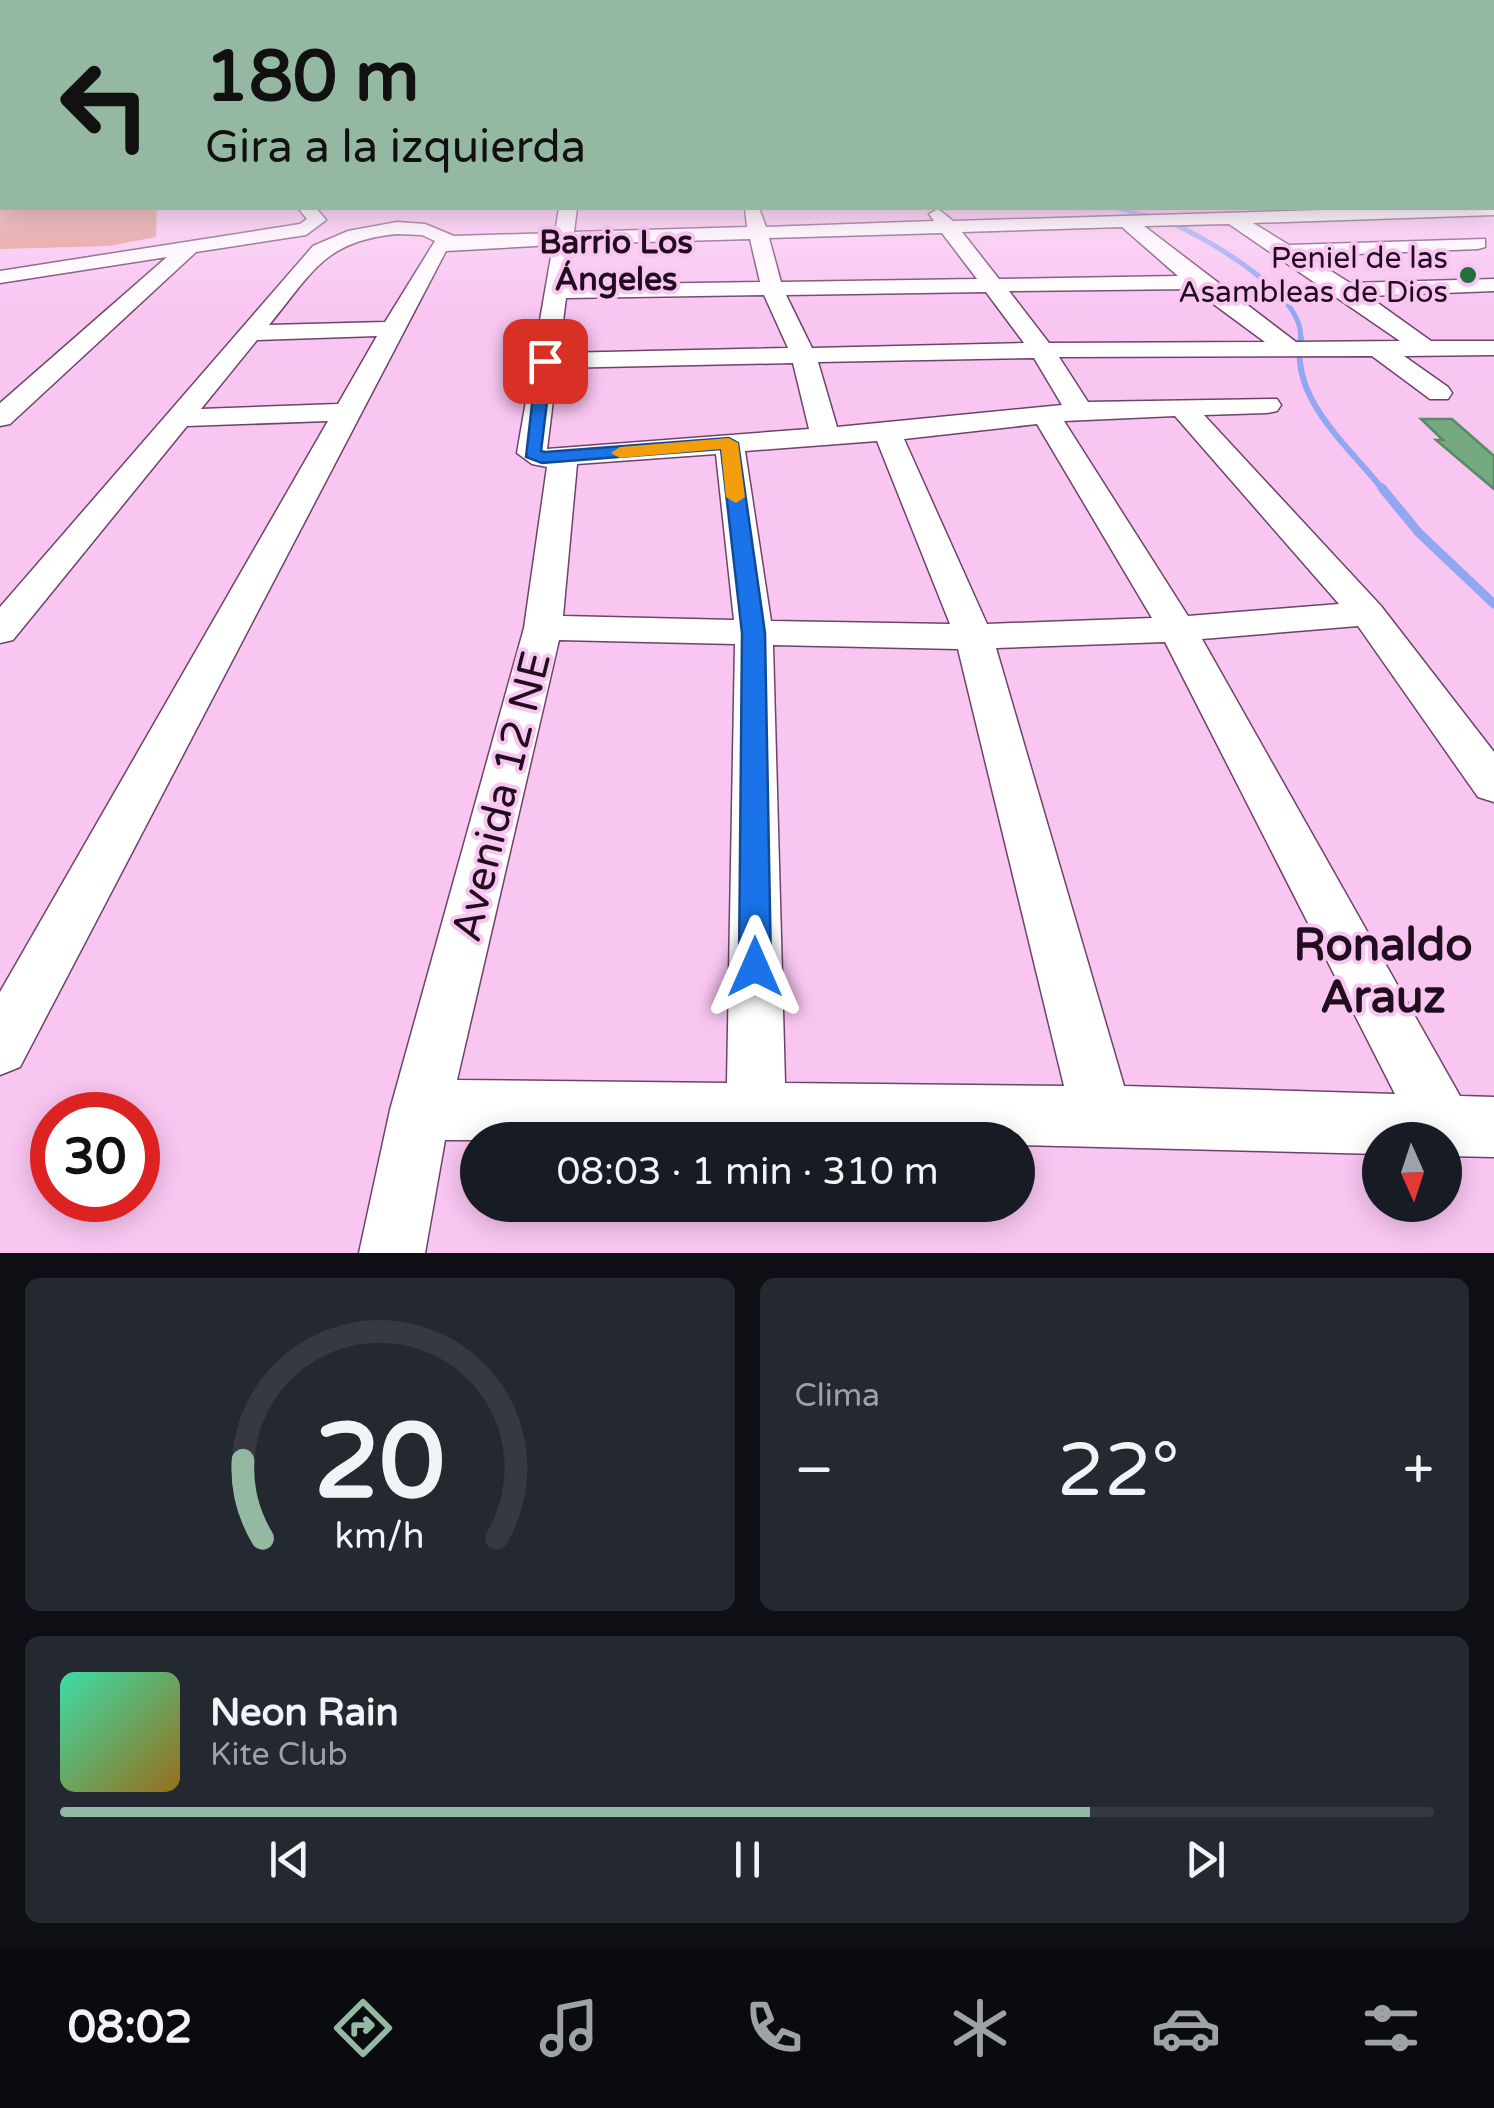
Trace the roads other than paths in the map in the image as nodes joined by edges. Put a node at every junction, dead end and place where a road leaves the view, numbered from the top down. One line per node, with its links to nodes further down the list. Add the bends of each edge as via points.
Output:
1 (381, 210): 9 (street)
2 (568, 210): 13 (street)
3 (752, 210): 12 (street)
4 (935, 210): 11 (street)
5 (1413, 210): 6 (street); 7 (street); 15 (street)
6 (1494, 210)
7 (1321, 212): 8 (street)
8 (1225, 213): 10 (street); 17 (street)
9 (327, 215): 16 (street, via 306,230)
10 (1136, 222): 11 (street); 20 (street)
11 (947, 228): 12 (street); 21 (street)
12 (758, 233): 13 (street); 23 (street)
13 (565, 238): 14 (street); 25 (street)
14 (450, 242): 27 (street, via 438,247); 28 (street, via 418,228 328,245)
15 (1486, 247): 17 (street)
16 (189, 248): 18 (street); 41 (street)
17 (1284, 251): 24 (street)
18 (51, 270): 19 (street); 26 (street)
19 (0, 278)
20 (1198, 282): 21 (street); 30 (street)
21 (992, 284): 23 (street); 33 (street)
22 (1494, 285): 24 (street)
23 (772, 288): 25 (street); 34 (street)
24 (1346, 290): 31 (street)
25 (557, 292): 35 (street)
26 (13, 298)
27 (390, 329): 28 (street); 39 (street)
28 (251, 333): 42 (street)
29 (1376, 347): 30 (street); 31 (street); 36 (street)
30 (1292, 348): 33 (street)
31 (1425, 348): 32 (street)
32 (1494, 348)
33 (1042, 350): 34 (street); 40 (street)
34 (804, 356): 35 (street); 44 (street)
35 (545, 361): 46 (street, via 532,453)
36 (1440, 393)
37 (1266, 405): 38 (street)
38 (1183, 409): 40 (street); 47 (street)
39 (345, 412): 42 (street); 54 (street)
40 (1063, 413): 43 (street); 49 (street)
41 (0, 418)
42 (180, 418): 50 (street)
43 (887, 432): 44 (street); 52 (street)
44 (825, 436): 45 (street)
45 (729, 443): 46 (street); 51 (street)
46 (562, 458): 48 (street, Avenida 12 NE)
47 (1368, 614): 49 (street); 53 (street)
48 (543, 628): 51 (street); 55 (street, Avenida 12 NE)
49 (1177, 629): 52 (street); 58 (street)
50 (0, 631)
51 (754, 633): 52 (street); 56 (street)
52 (974, 637): 57 (street)
53 (1494, 785)
54 (0, 1047)
55 (420, 1110): 56 (street); 59 (street, Avenida 12 NE)
56 (756, 1115): 57 (street)
57 (1102, 1116): 58 (street)
58 (1469, 1126)
59 (392, 1253)

